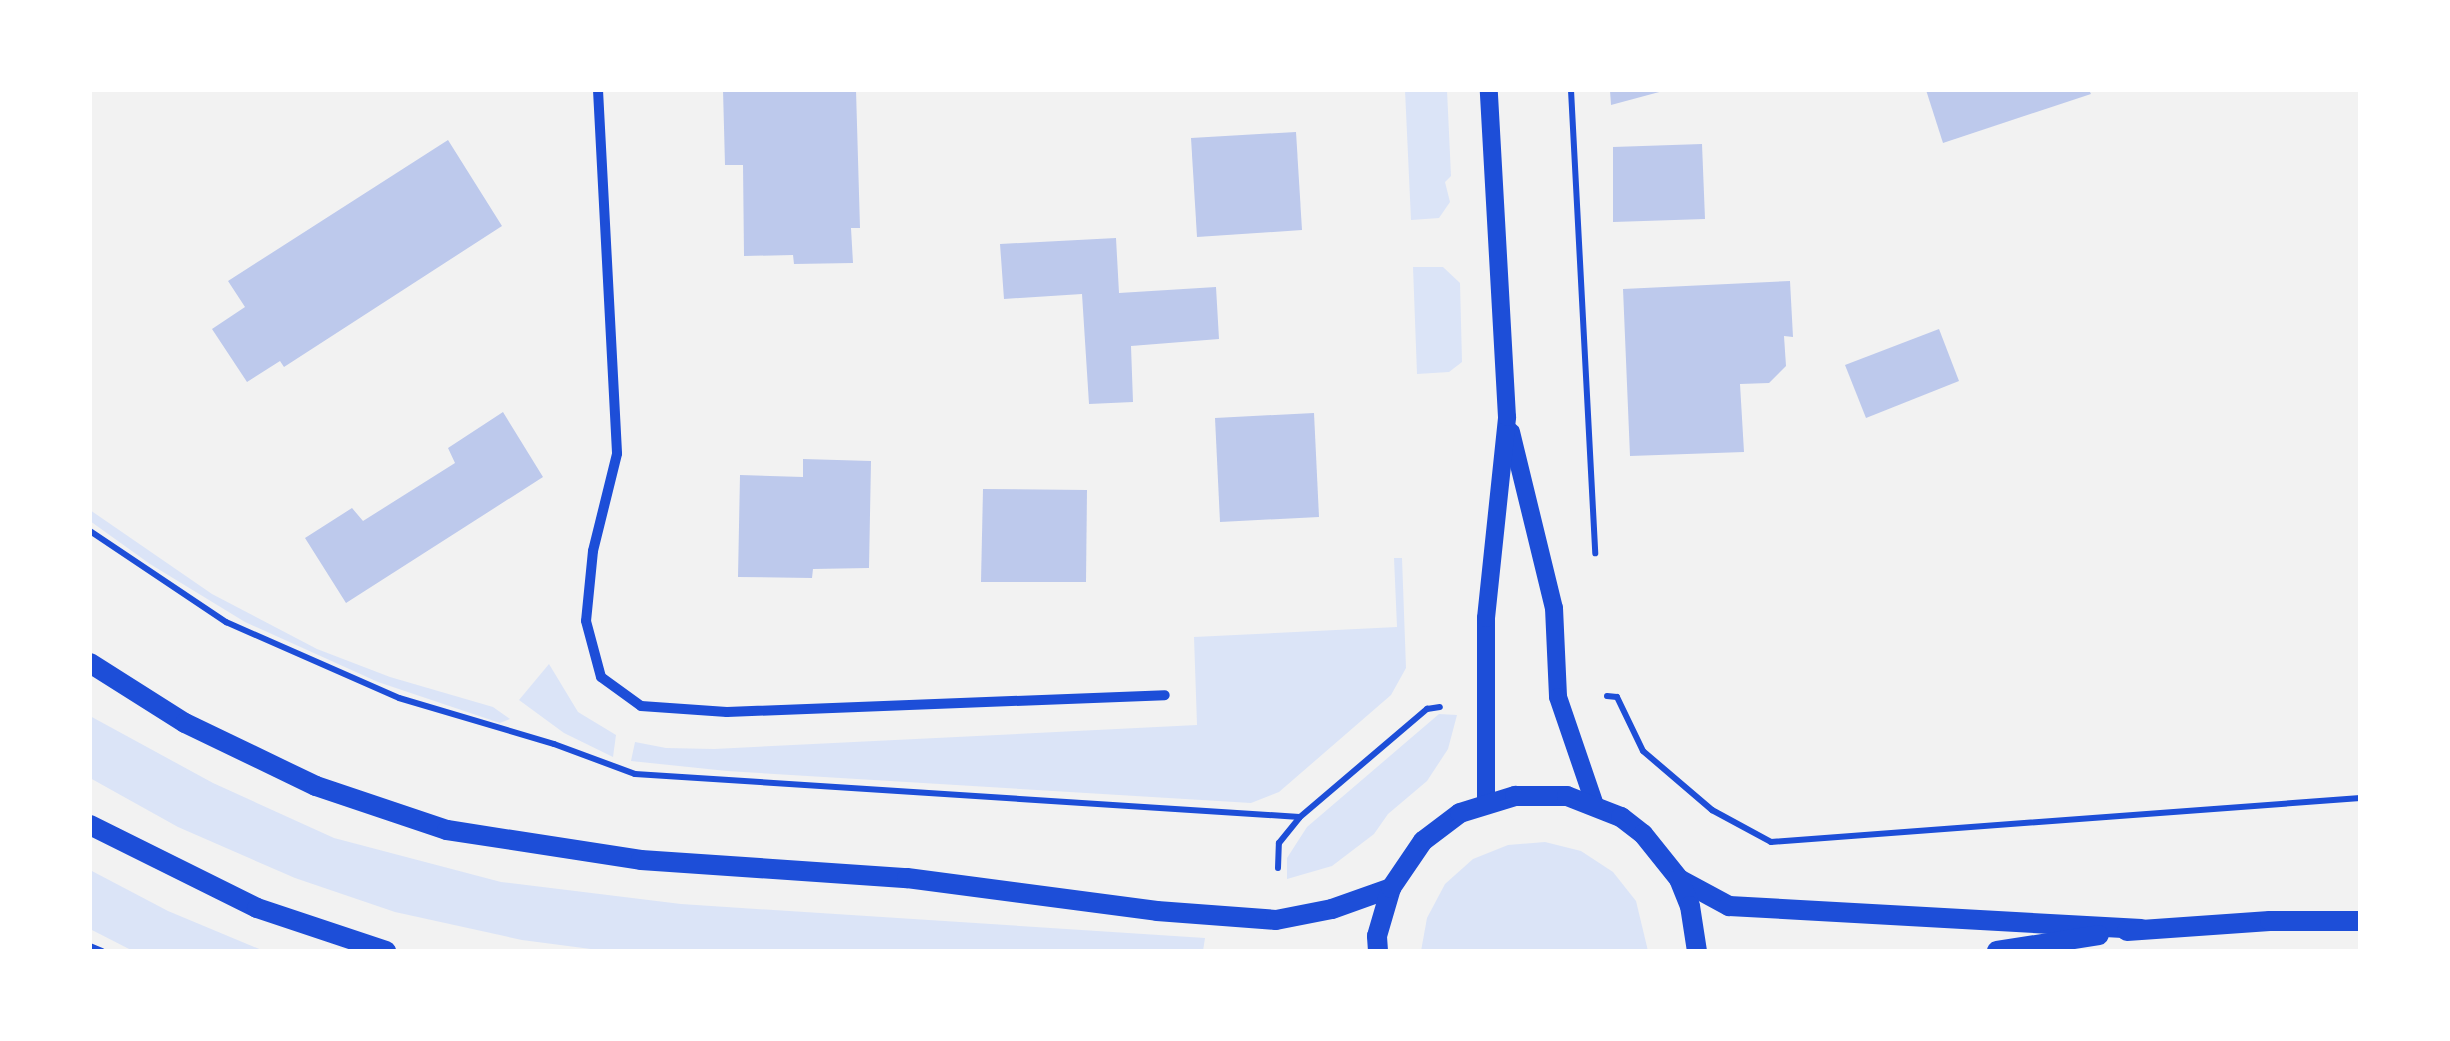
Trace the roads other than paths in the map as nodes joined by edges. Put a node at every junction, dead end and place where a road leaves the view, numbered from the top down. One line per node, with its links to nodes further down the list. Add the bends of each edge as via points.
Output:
1 (598, 90): 5 (street, via 617,454 593,551 586,621 600,677 642,706 727,712)
2 (1490, 90): 3 (street)
3 (1507, 417): 6 (street, via 1486,618); 7 (street, via 1554,608 1558,697)
4 (90, 663): 10 (main road, via 185,723 316,786 447,830 640,860 907,878 1276,920)
5 (1165, 696)
6 (1486, 802): 7 (main road, via 1567,796); 10 (main road, via 1423,840)
7 (1595, 805): 9 (main road, via 1643,834)
8 (90, 826): 13 (main road, via 256,908)
9 (1679, 879): 12 (main road, via 1728,906); 15 (main road)
10 (1391, 888): 14 (main road)
11 (2360, 921): 12 (main road)
12 (2141, 928): 16 (main road)
13 (386, 951)
14 (1378, 951)
15 (1697, 951)
16 (1997, 951)

